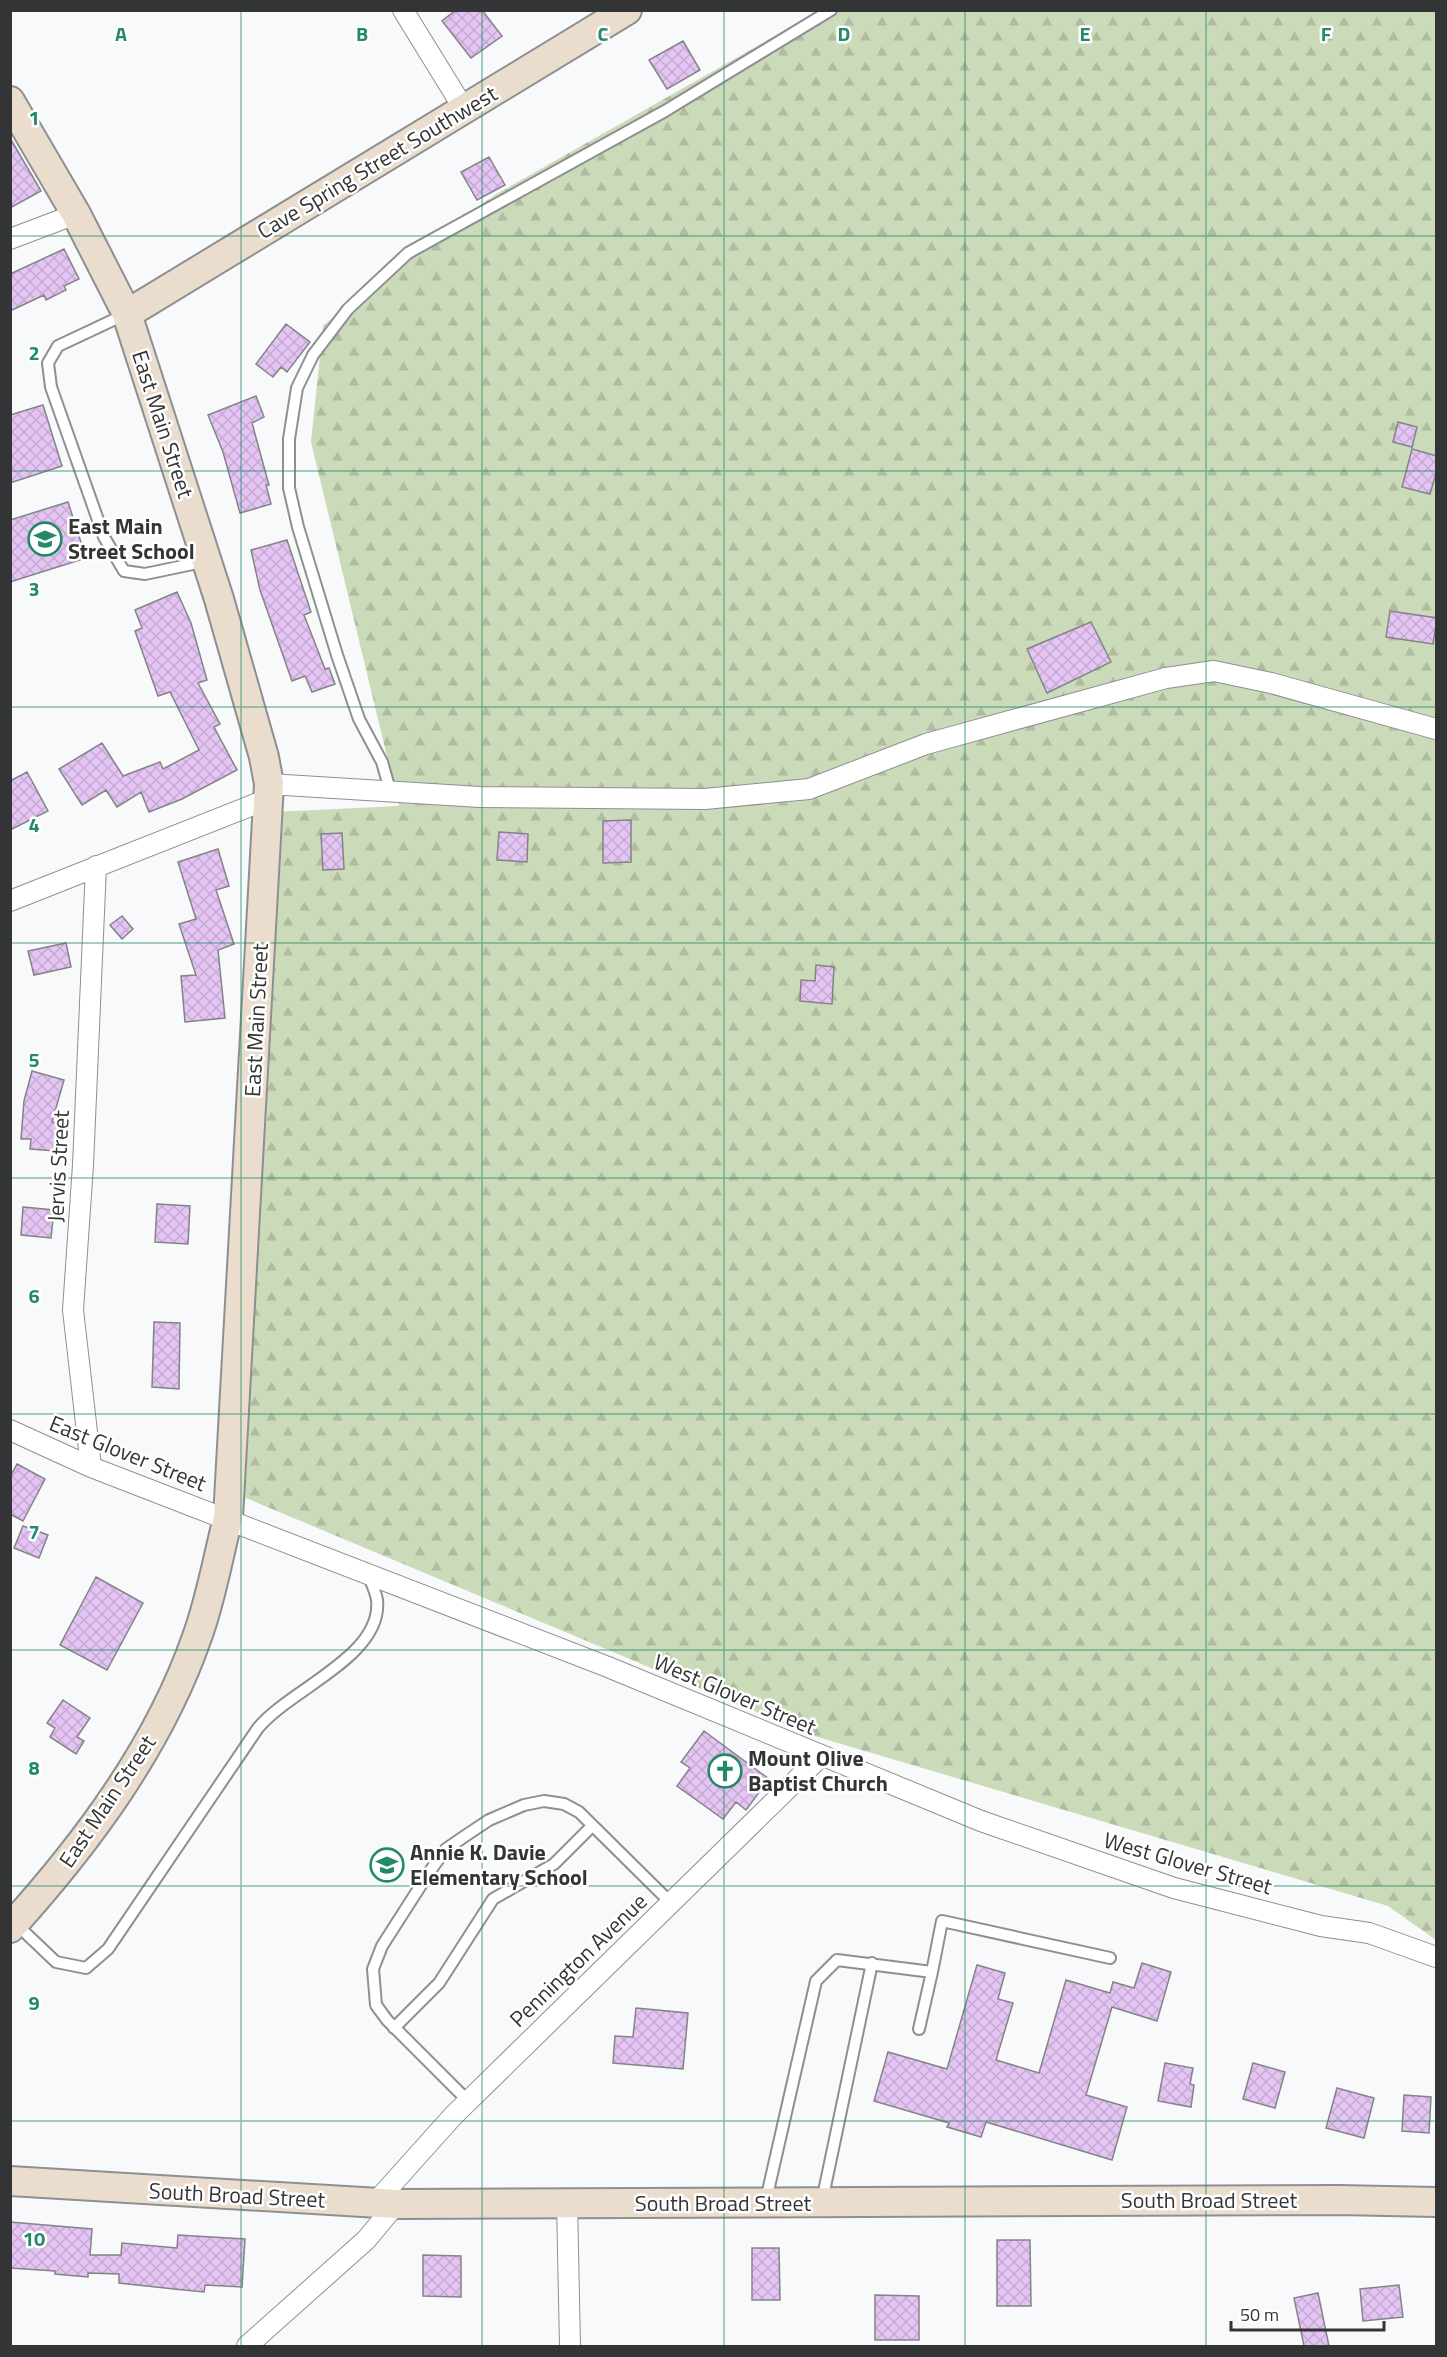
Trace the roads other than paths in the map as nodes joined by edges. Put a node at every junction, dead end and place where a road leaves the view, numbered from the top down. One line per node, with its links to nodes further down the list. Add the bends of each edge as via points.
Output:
1 (403, 10): 5 (street)
2 (627, 10): 5 (main road, Cave Spring Street Southwest)
3 (831, 10): 11 (lane, via 664,111 408,253 348,309 313,355 297,388 289,439 289,488 337,655)
4 (11, 102): 6 (main road, East Main Street)
5 (464, 109): 8 (main road, Cave Spring Street Southwest)
6 (76, 214): 7 (street); 8 (main road, East Main Street)
7 (10, 239)
8 (127, 314): 9 (main road, East Main Street); 9 (lane, via 58,346 48,363 51,387 104,537 124,571 145,573)
9 (207, 561): 12 (main road, East Main Street, via 264,757)
10 (1437, 729): 11 (street, via 1214,671 1166,678 926,744 809,789 705,799 480,797)
11 (390, 789): 12 (street)
12 (268, 791): 13 (street); 17 (main road, East Main Street)
13 (96, 866): 14 (street); 16 (street, Jervis Street, via 83,1165 72,1310)
14 (10, 901)
15 (10, 1430): 16 (street, East Glover Street)
16 (92, 1467): 17 (street, East Glover Street)
17 (228, 1518): 18 (street, West Glover Street); 22 (main road, East Main Street, via 198,1636 146,1750 85,1839)
18 (368, 1574): 19 (street, West Glover Street, via 608,1667); 22 (lane, via 377,1600 375,1625 365,1641 276,1708 258,1728 108,1949 86,1968 56,1962)
19 (821, 1756): 21 (street, Pennington Avenue); 23 (street, West Glover Street, via 981,1821 1174,1888 1321,1926 1369,1934)
20 (592, 1826): 21 (lane); 27 (lane, via 554,1864 493,1899 439,1983); 27 (lane, via 564,1804 544,1801 489,1820 446,1849 382,1946 374,1969 376,2005)
21 (671, 1903): 29 (street, Pennington Avenue)
22 (13, 1926)
23 (1437, 1956)
24 (1110, 1958): 26 (lane, via 942,1921)
25 (872, 1963): 26 (lane); 34 (lane, via 837,1959 816,1982); 35 (lane)
26 (932, 1972): 28 (lane)
27 (394, 2028): 29 (lane)
28 (919, 2029)
29 (468, 2102): 33 (street, Pennington Avenue)
30 (10, 2181): 33 (main road, South Broad Street)
31 (567, 2202): 33 (main road, South Broad Street); 34 (main road, South Broad Street); 37 (street)
32 (1437, 2202): 35 (main road, South Broad Street)
33 (386, 2204): 36 (street, Pennington Avenue, via 366,2241)
34 (765, 2204): 35 (main road, South Broad Street)
35 (821, 2204)
36 (247, 2346)
37 (570, 2346)

